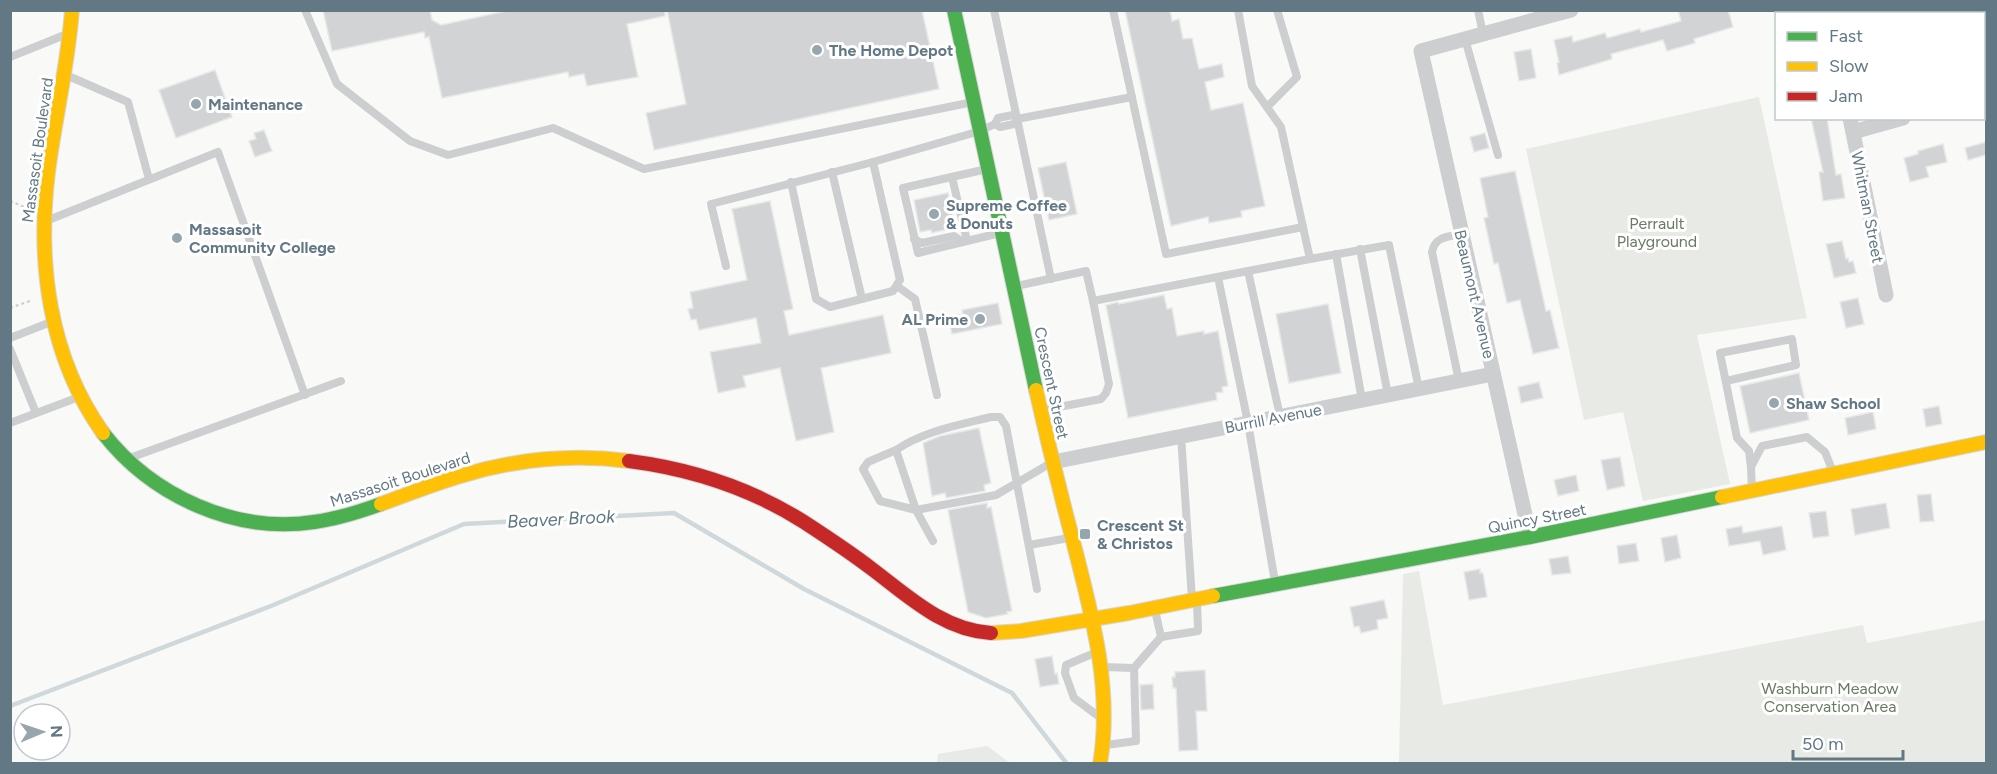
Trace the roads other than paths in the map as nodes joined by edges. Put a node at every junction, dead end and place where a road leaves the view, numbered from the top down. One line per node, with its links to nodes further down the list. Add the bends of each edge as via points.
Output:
1 (72, 10): 10 (main road, Massasoit Boulevard)
2 (305, 10): 16 (lane, via 337,84 410,141 448,156 552,128 644,169)
3 (954, 10): 16 (main road, Crescent Street)
4 (994, 10): 18 (lane)
5 (1113, 10): 15 (lane)
6 (1238, 10): 17 (lane, via 1252,86)
7 (1277, 10): 17 (lane, via 1297,77)
8 (1478, 10): 11 (lane)
9 (1571, 10): 11 (street)
10 (70, 33): 13 (lane); 14 (main road, Massasoit Boulevard)
11 (1483, 34): 12 (street)
12 (1465, 39): 22 (lane); 32 (street, Beaumont Avenue, via 1421,51)
13 (10, 57)
14 (64, 74): 27 (lane, via 128,102); 29 (main road, Massasoit Boulevard)
15 (1132, 97): 18 (lane); 30 (lane, via 1166,254)
16 (974, 101): 21 (main road, Crescent Street)
17 (1267, 107): 30 (lane, via 1281,127)
18 (1017, 119): 21 (lane, via 1014,124 995,124); 40 (lane)
19 (1888, 120): 20 (street)
20 (1852, 125): 43 (street, Whitman Street)
21 (980, 130): 23 (lane); 24 (main road, Crescent Street)
22 (1498, 155)
23 (873, 162): 25 (lane); 41 (lane, via 900,280)
24 (988, 169): 26 (lane); 31 (main road, Crescent Street)
25 (832, 172): 28 (lane); 44 (lane)
26 (952, 177): 33 (lane); 33 (lane, via 903,188 918,253)
27 (149, 179): 29 (lane); 54 (lane, via 218,152)
28 (791, 182): 37 (lane, via 711,204); 44 (lane, via 816,299 830,307)
29 (42, 222): 46 (main road, Massasoit Boulevard, via 45,284)
30 (1303, 227): 36 (lane)
31 (1002, 233): 33 (lane); 42 (main road, Crescent Street)
32 (1462, 234): 49 (street, Beaumont Avenue); 51 (lane, via 1439,238 1432,252)
33 (965, 241)
34 (1360, 249): 35 (lane); 53 (lane, via 1389,245); 56 (lane)
35 (1336, 254): 36 (lane); 58 (lane)
36 (1310, 259): 38 (lane)
37 (726, 266)
38 (1248, 271): 39 (lane); 61 (lane)
39 (1218, 277): 45 (lane); 63 (lane)
40 (1051, 279): 42 (lane); 45 (lane, via 1086,271)
41 (897, 286): 44 (lane, via 893,291); 55 (lane, via 915,298)
42 (1014, 287): 59 (main road, Crescent Street)
43 (1886, 295)
44 (862, 299)
45 (1093, 301): 59 (lane, via 1109,384 1106,393 1101,399)
46 (52, 321): 47 (lane); 57 (main road, Massasoit Boulevard)
47 (10, 338)
48 (10, 349): 60 (lane)
49 (1493, 374): 51 (street, Burrill Avenue); 75 (street, Beaumont Avenue)
50 (341, 381): 54 (lane)
51 (1459, 381): 53 (street, Burrill Avenue)
52 (1726, 381): 52 (lane, via 1720,353 1792,339 1796,365); 69 (lane, via 1737,438 1749,451)
53 (1419, 389): 56 (street, Burrill Avenue)
54 (305, 395): 67 (lane)
55 (937, 395)
56 (1388, 395): 58 (street, Burrill Avenue)
57 (80, 396): 60 (lane); 67 (main road, Massasoit Boulevard, via 104,438)
58 (1362, 400): 61 (street, Burrill Avenue)
59 (1041, 411): 68 (main road, Crescent Street)
60 (36, 413): 62 (lane)
61 (1280, 416): 63 (street, Burrill Avenue)
62 (10, 423)
63 (1248, 423): 64 (street, Burrill Avenue); 78 (lane)
64 (1181, 436): 68 (street, Burrill Avenue); 80 (lane)
65 (1986, 441): 70 (main road, Quincy Street)
66 (896, 450): 71 (lane, via 958,426 1000,417); 73 (lane); 73 (lane, via 868,462 863,469 880,501)
67 (126, 460): 82 (main road, Massasoit Boulevard, via 161,488 200,507 291,525 330,520 464,475 526,462 584,458 667,467 736,488 775,505 865,563 931,613 961,627 982,633 1010,633)
68 (1053, 462): 71 (lane); 74 (main road, Crescent Street)
69 (1751, 467): 70 (lane, via 1762,446 1806,437 1825,452); 72 (lane)
70 (1833, 474): 72 (main road, Quincy Street)
71 (1018, 484): 73 (lane, via 996,495); 77 (lane)
72 (1752, 490): 75 (main road, Quincy Street)
73 (916, 510): 76 (lane)
74 (1073, 537): 77 (lane); 82 (main road, Crescent Street)
75 (1530, 537): 78 (main road, Quincy Street)
76 (933, 541)
77 (1029, 544): 79 (lane)
78 (1275, 585): 80 (main road, Quincy Street)
79 (1037, 589)
80 (1194, 600): 81 (main road, Quincy Street); 83 (lane, via 1198,631)
81 (1155, 609): 82 (main road, Quincy Street); 83 (lane)
82 (1092, 621): 84 (main road, Crescent Street)
83 (1161, 637): 86 (lane)
84 (1098, 652): 85 (main road, Crescent Street); 87 (lane, via 1066,665 1065,673 1074,698)
85 (1101, 667): 86 (lane); 87 (main road, Crescent Street)
86 (1134, 668): 88 (lane, via 1136,741)
87 (1105, 721): 88 (main road, Crescent Street)
88 (1104, 746): 89 (main road, Crescent Street)
89 (1100, 764)

